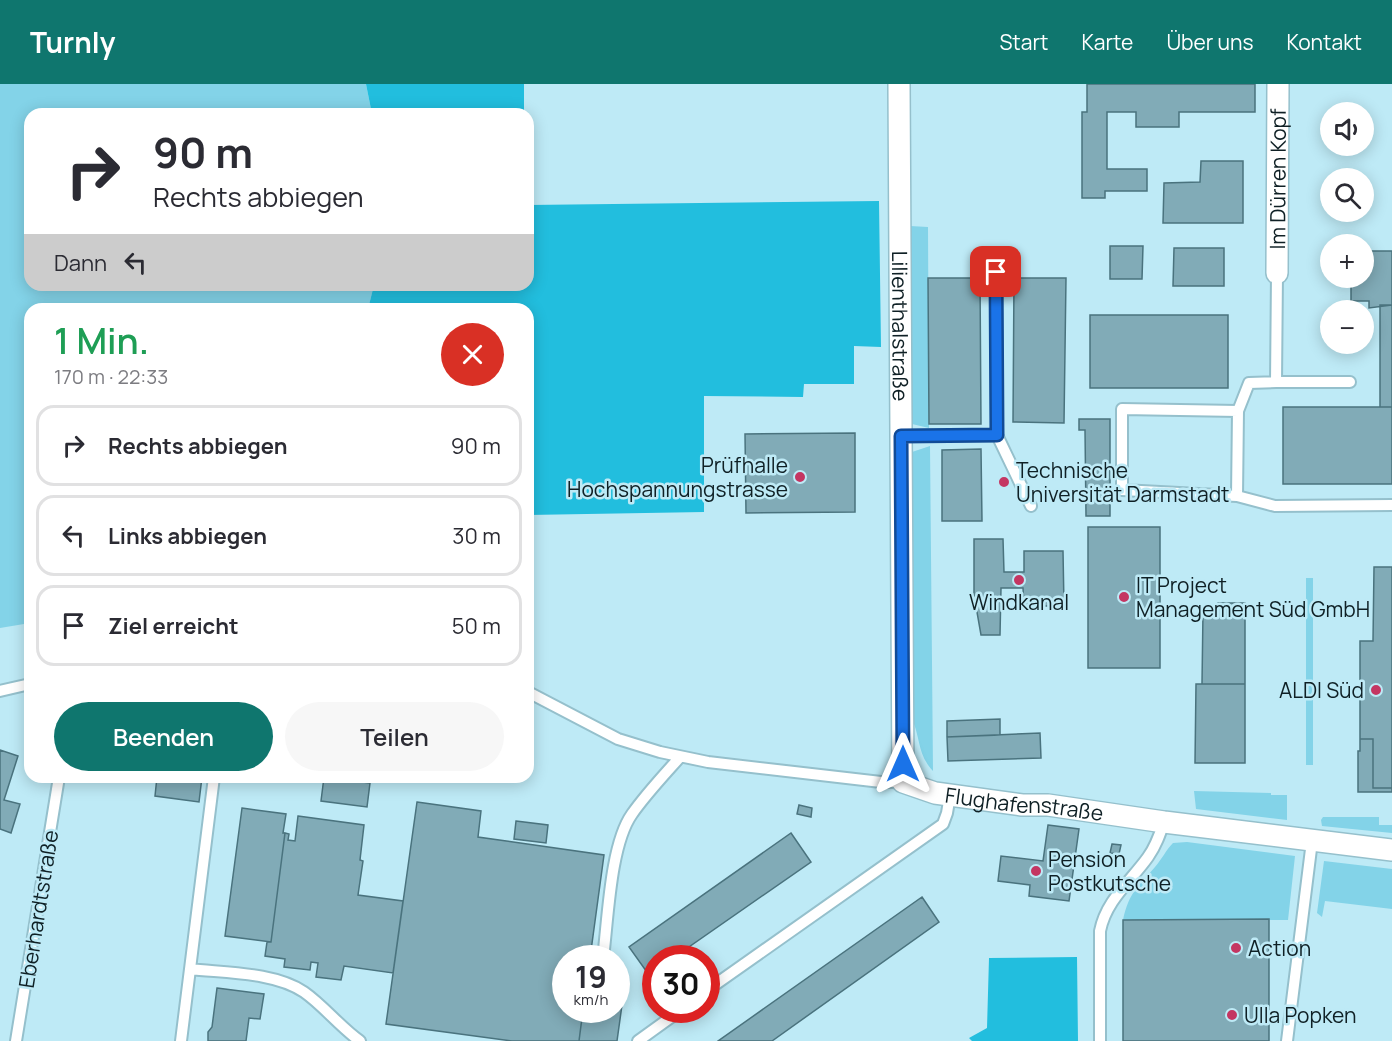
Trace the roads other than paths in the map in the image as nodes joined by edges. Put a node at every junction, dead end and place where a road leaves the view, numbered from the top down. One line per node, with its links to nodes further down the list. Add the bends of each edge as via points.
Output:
1 (899, 84): 9 (street, Lilienthalstraße)
2 (1278, 84): 4 (street, Im Dürren Kopf)
3 (996, 272): 8 (lane)
4 (1277, 273): 5 (lane)
5 (1276, 382): 6 (lane); 7 (lane, via 1249,383)
6 (1350, 382)
7 (1238, 411): 10 (lane); 10 (lane, via 1122,409 1122,489)
8 (997, 435): 9 (lane); 12 (lane)
9 (901, 436): 17 (street, Lilienthalstraße)
10 (1237, 496): 11 (lane, via 1275,506)
11 (1392, 505)
12 (1031, 506)
13 (24, 685): 14 (lane)
14 (0, 691)
15 (534, 695): 16 (lane, Flughafenstraße, via 618,739)
16 (680, 757): 17 (lane, Flughafenstraße); 24 (lane, via 631,815 622,833)
17 (903, 782): 20 (street, Flughafenstraße)
18 (58, 783): 28 (lane, Eberhardtstraße)
19 (213, 783): 25 (lane)
20 (950, 795): 21 (street, Flughafenstraße); 26 (lane, via 943,824)
21 (1164, 822): 22 (street, Flughafenstraße); 32 (lane, via 1150,854 1103,916)
22 (1312, 841): 23 (street, Flughafenstraße); 33 (lane)
23 (1392, 850)
24 (605, 945)
25 (190, 969): 29 (lane); 30 (lane, via 289,982)
26 (720, 981)
27 (663, 1023): 31 (lane)
28 (16, 1041)
29 (181, 1041)
30 (360, 1041)
31 (638, 1041)
32 (1100, 1041)
33 (1287, 1041)

